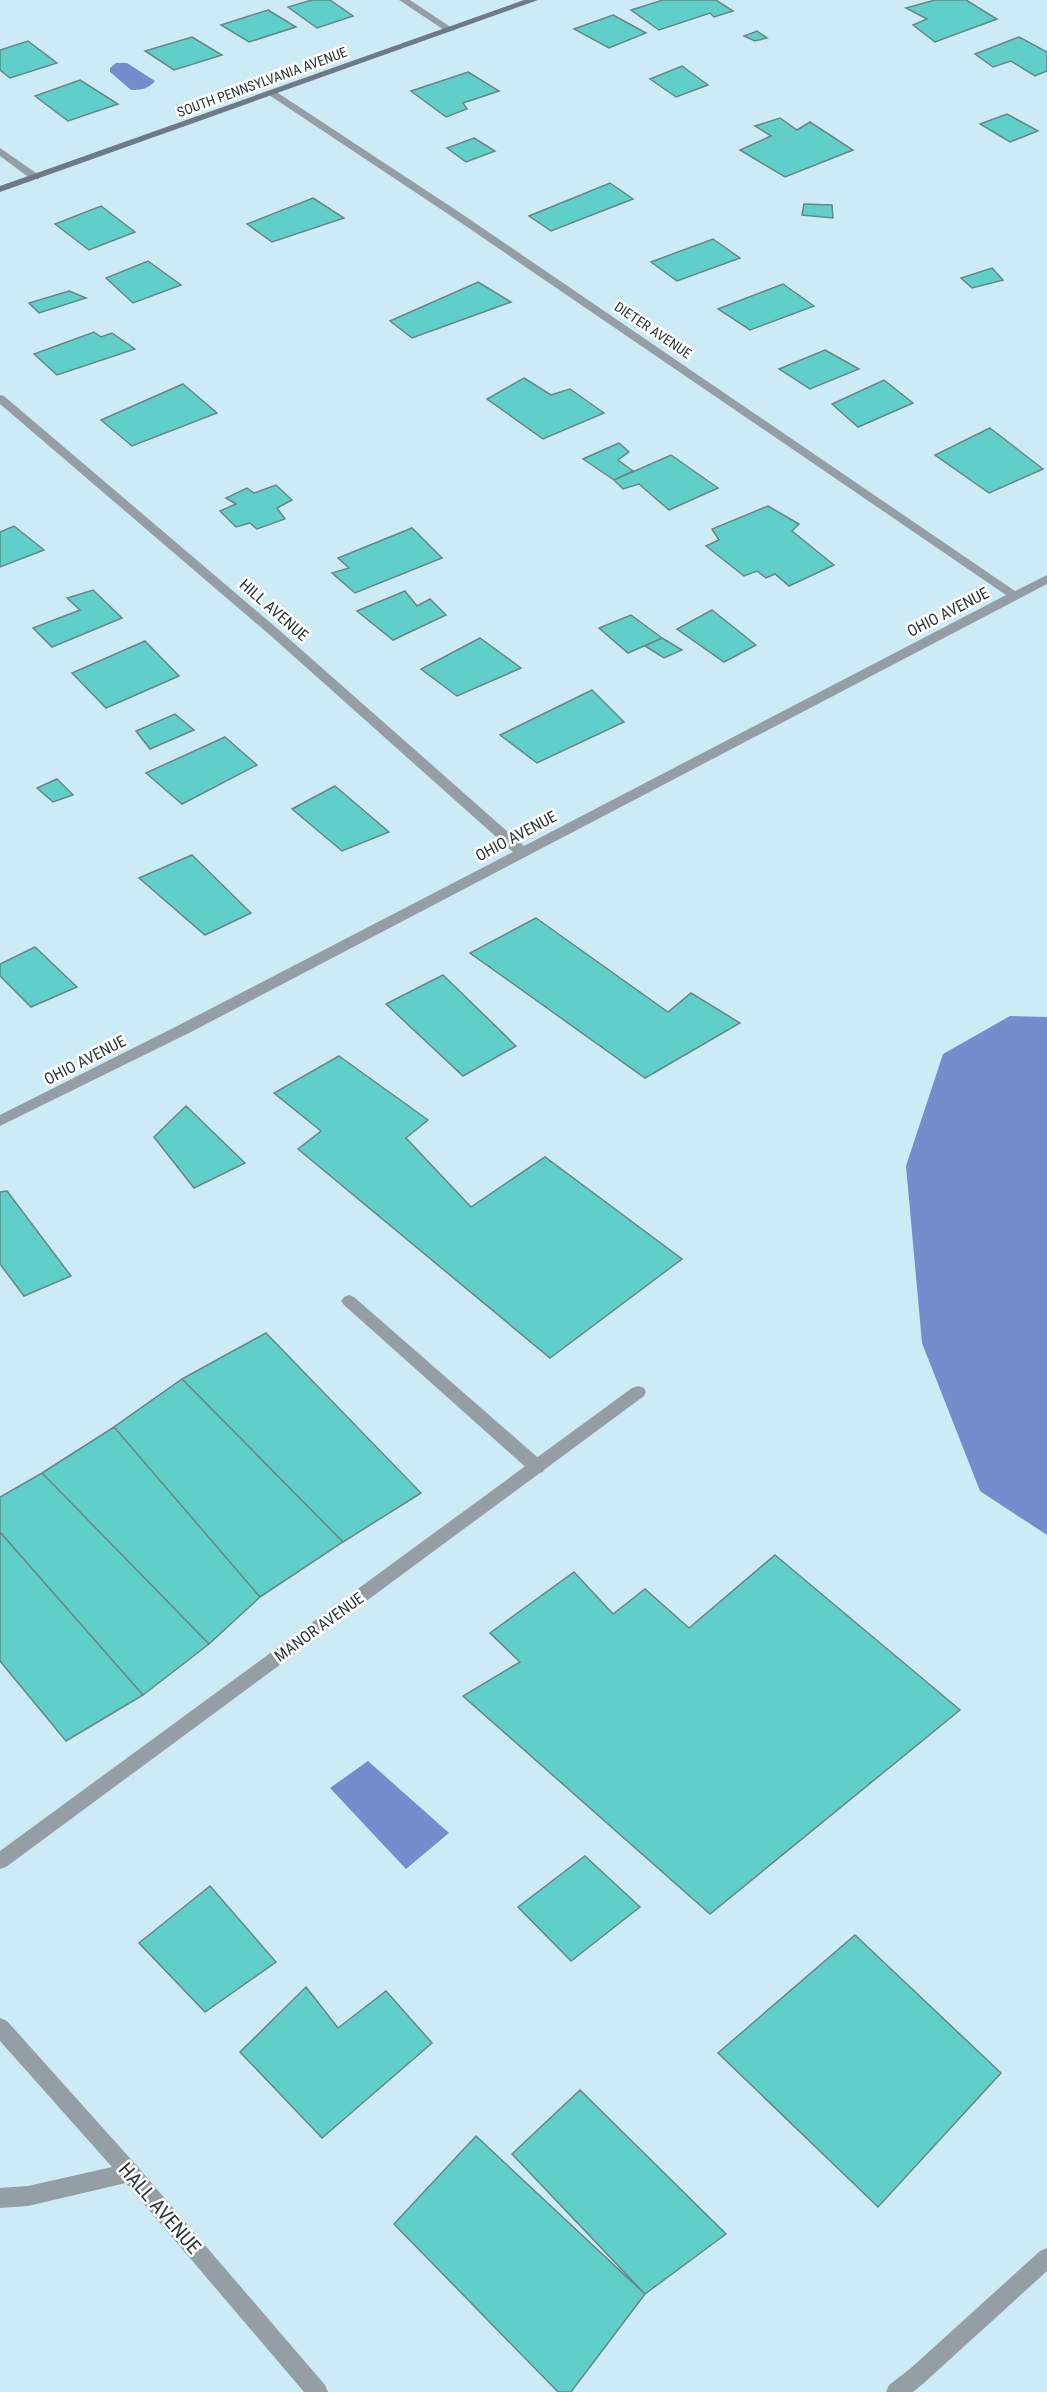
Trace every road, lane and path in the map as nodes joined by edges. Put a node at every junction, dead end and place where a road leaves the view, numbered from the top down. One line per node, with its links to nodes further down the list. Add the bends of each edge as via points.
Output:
1 (404, 0): 3 (street)
2 (533, 0): 3 (main road, SOUTH PENNSYLVANIA AVENUE)
3 (450, 30): 4 (main road, SOUTH PENNSYLVANIA AVENUE)
4 (272, 93): 6 (main road, SOUTH PENNSYLVANIA AVENUE); 10 (street, DIETER AVENUE)
5 (0, 151): 6 (street)
6 (35, 177): 7 (main road, SOUTH PENNSYLVANIA AVENUE)
7 (0, 189)
8 (0, 398): 11 (street, HILL AVENUE, via 275,633)
9 (1047, 579): 10 (street, OHIO AVENUE)
10 (1015, 596): 11 (street, OHIO AVENUE)
11 (522, 852): 12 (street, OHIO AVENUE)
12 (0, 1121)
13 (349, 1301): 15 (street)
14 (638, 1392): 15 (street, MANOR AVENUE)
15 (537, 1467): 16 (street, MANOR AVENUE)
16 (0, 1861)
17 (0, 2027): 18 (street, HALL AVENUE)
18 (130, 2173): 19 (street, via 28,2196); 21 (street, HALL AVENUE)
19 (0, 2198)
20 (1047, 2259): 22 (street)
21 (318, 2392)
22 (896, 2392)

